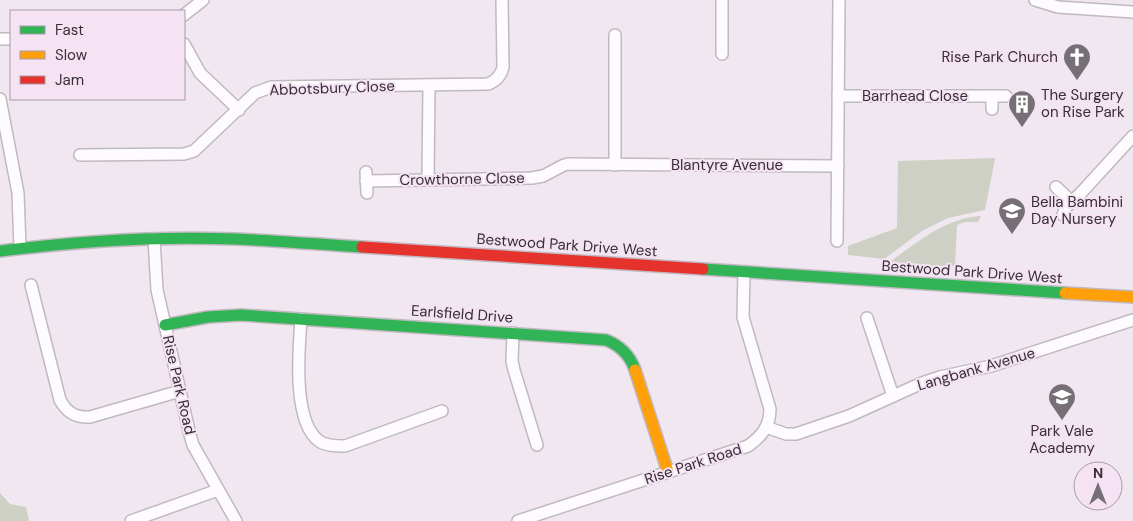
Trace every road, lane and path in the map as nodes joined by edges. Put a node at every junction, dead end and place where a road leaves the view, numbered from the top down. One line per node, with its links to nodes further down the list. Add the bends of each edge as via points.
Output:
1 (204, 0): 7 (street)
2 (502, 0): 11 (street, Abbotsbury Close, via 503,67 500,76 488,84)
3 (722, 0): 10 (street)
4 (839, 0): 12 (street)
5 (1035, 0): 6 (street, via 1058,7)
6 (1127, 8)
7 (185, 14)
8 (185, 46): 17 (street, via 200,72)
9 (628, 46): 20 (street, via 615,40)
10 (722, 54)
11 (429, 85): 17 (street, Abbotsbury Close, via 271,87 255,93); 22 (street)
12 (838, 96): 13 (street, Barrhead Close); 21 (street)
13 (992, 96): 14 (street, Barrhead Close); 16 (street)
14 (1006, 96)
15 (0, 99): 31 (street, via 17,184)
16 (992, 109)
17 (239, 110): 19 (street, Abbotsbury Close, via 190,153)
18 (1133, 136): 25 (street)
19 (80, 155)
20 (615, 165): 21 (street, Blantyre Avenue); 22 (street, Crowthorne Close, via 564,165 538,178)
21 (838, 166): 28 (street)
22 (428, 180): 24 (street, Crowthorne Close, via 366,176)
23 (1056, 187): 25 (street)
24 (367, 193)
25 (1072, 202): 26 (street, via 1066,206)
26 (1063, 215)
27 (825, 226): 28 (street)
28 (837, 226): 30 (street)
29 (154, 239): 31 (street, Bestwood Park Drive West); 33 (street, Bestwood Park Drive West, via 235,239); 40 (street, Rise Park Road, via 157,290)
30 (837, 241)
31 (20, 248): 32 (street, Bestwood Park Drive West)
32 (0, 251)
33 (744, 272): 35 (street, Bestwood Park Drive West); 46 (street, via 743,317 768,399 770,418)
34 (31, 285): 43 (street, via 60,400 69,412 90,417)
35 (1133, 297)
36 (867, 318): 44 (street)
37 (301, 319): 40 (street, Earlsfield Drive, via 234,315); 42 (street, Earlsfield Drive); 45 (street, via 300,396 308,424 319,441 345,446)
38 (1099, 319): 41 (street)
39 (1133, 320): 41 (street, Langbank Avenue)
40 (165, 325): 43 (street, Rise Park Road)
41 (1103, 330): 44 (street, Langbank Avenue, via 992,366 940,377)
42 (513, 333): 47 (street, via 512,361); 48 (street, Earlsfield Drive, via 606,340 623,349 633,364)
43 (180, 391): 49 (street, Rise Park Road, via 194,445)
44 (892, 396): 46 (street, Langbank Avenue, via 849,416 796,434)
45 (442, 411)
46 (766, 427): 48 (street, Rise Park Road, via 748,446)
47 (537, 445)
48 (668, 472): 52 (street, Rise Park Road)
49 (218, 490): 50 (street); 51 (street, Rise Park Road)
50 (131, 521)
51 (236, 521)
52 (518, 521)

